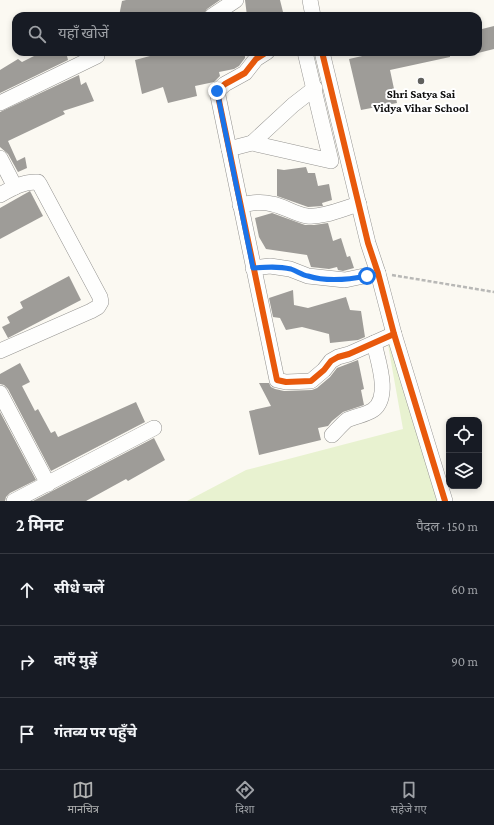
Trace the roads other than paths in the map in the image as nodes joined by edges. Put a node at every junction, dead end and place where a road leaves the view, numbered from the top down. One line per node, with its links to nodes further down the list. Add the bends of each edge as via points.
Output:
1 (236, 0): 3 (street)
2 (310, 0): 4 (street)
3 (218, 12)
4 (313, 12)
5 (97, 56): 10 (street)
6 (261, 56): 12 (street, via 245,73 217,91)
7 (307, 56): 9 (street)
8 (323, 56): 16 (street)
9 (315, 88): 11 (street); 11 (street, via 331,161)
10 (0, 103)
11 (252, 144): 12 (street)
12 (229, 149): 17 (street)
13 (0, 158): 14 (street)
14 (15, 187): 15 (street); 22 (street, via 38,182 92,279 101,302 91,311)
15 (0, 195)
16 (359, 204): 17 (street, via 317,216 296,213 273,204 255,202); 19 (street)
17 (240, 205): 18 (street)
18 (253, 268): 19 (street, via 270,266 290,269 308,276 345,280); 21 (street, via 277,380 311,381 334,359)
19 (378, 273): 20 (street)
20 (394, 334): 21 (street); 28 (street)
21 (374, 343): 25 (street, via 383,393 380,402 374,410 346,421)
22 (0, 351)
23 (0, 393): 26 (street)
24 (154, 428): 26 (street)
25 (332, 436)
26 (48, 484): 27 (street)
27 (14, 501)
28 (445, 501)

